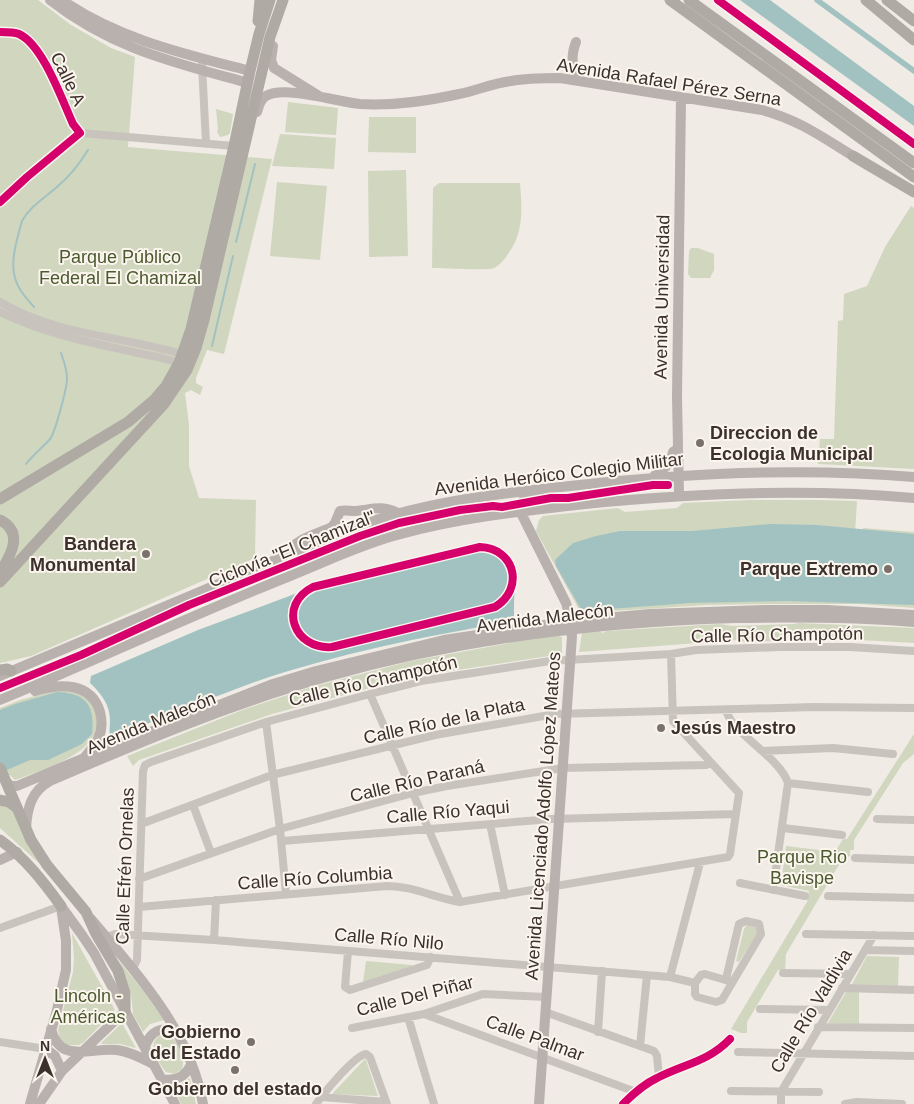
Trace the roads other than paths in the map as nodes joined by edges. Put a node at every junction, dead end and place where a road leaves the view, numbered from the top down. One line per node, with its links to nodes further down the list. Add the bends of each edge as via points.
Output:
1 (50, 0): 17 (main road, via 114,41)
2 (62, 0): 16 (main road, via 130,36)
3 (260, 0): 13 (highway)
4 (270, 0): 13 (highway)
5 (283, 0): 10 (highway)
6 (670, 0): 28 (highway)
7 (689, 0): 27 (highway)
8 (864, 0): 14 (highway)
9 (887, 0): 11 (highway)
10 (276, 22): 21 (main road, via 272,65); 25 (highway)
11 (914, 22)
12 (0, 32): 23 (street, Calle A, via 24,37 41,56)
13 (259, 34): 18 (highway)
14 (914, 40)
15 (576, 42): 19 (main road, via 571,60)
16 (202, 58): 17 (street); 18 (main road)
17 (202, 70): 20 (main road); 24 (street)
18 (250, 71): 20 (highway)
19 (581, 81): 21 (main road, Avenida Rafael Pérez Serna, via 542,78 510,81 460,94 399,104 360,104); 22 (main road, Avenida Rafael Pérez Serna)
20 (248, 83): 25 (highway)
21 (321, 98): 25 (main road, Avenida Rafael Pérez Serna, via 289,93 267,95 260,100 250,141)
22 (681, 98): 26 (main road, Avenida Rafael Pérez Serna, via 782,116 811,129); 34 (main road, Avenida Universidad)
23 (80, 133): 24 (street); 30 (street)
24 (206, 143): 25 (street)
25 (239, 147): 33 (highway); 46 (highway, via 229,210 196,347 184,375 164,404)
26 (853, 156): 29 (highway)
27 (914, 163)
28 (914, 177)
29 (914, 192)
30 (0, 202)
31 (0, 302): 33 (street, via 56,326)
32 (0, 312): 33 (street, via 54,334 162,358)
33 (181, 358): 41 (highway, via 160,393 136,416)
34 (677, 450): 35 (main road, Avenida Universidad); 36 (main road, via 667,466)
35 (678, 475): 36 (main road, Avenida Heróico Colegio Militar); 37 (main road, Avenida Heróico Colegio Militar, via 800,472); 39 (main road, Avenida Universidad)
36 (653, 477): 38 (main road, Avenida Heróico Colegio Militar)
37 (914, 477)
38 (552, 488): 42 (main road, via 525,499); 43 (main road, Avenida Heróico Colegio Militar, via 474,498)
39 (679, 496): 40 (main road, Avenida Heróico Colegio Militar, via 809,493); 42 (main road, Avenida Heróico Colegio Militar)
40 (914, 498)
41 (0, 499)
42 (520, 511): 51 (main road, Avenida Licenciado Adolfo López Mateos, via 566,603); 57 (main road, Avenida Heróico Colegio Militar, via 418,529 385,539 231,600)
43 (398, 513): 45 (main road, Avenida Heróico Colegio Militar, via 366,522); 45 (main road, via 381,507 340,510 334,525 296,543)
44 (0, 520): 47 (highway, via 10,527 14,541)
45 (287, 555): 55 (main road, Avenida Heróico Colegio Militar)
46 (22, 558): 47 (highway); 48 (highway)
47 (2, 568)
48 (0, 582)
49 (914, 615): 51 (main road, Avenida Malecón, via 756,610 650,614)
50 (914, 622): 51 (main road, Avenida Malecón, via 759,618)
51 (571, 625): 54 (main road, Avenida Licenciado Adolfo López Mateos); 66 (main road, Avenida Malecón, via 444,640 316,671 252,691); 87 (main road, Avenida Malecón, via 408,656 251,700 44,784 31,801)
52 (914, 651): 53 (street, Calle Río Champotón, via 780,647)
53 (671, 654): 54 (street, Calle Río Champotón); 60 (street)
54 (571, 660): 56 (street, Calle Río Champotón, via 421,681); 61 (main road, Avenida Licenciado Adolfo López Mateos)
55 (4, 672)
56 (370, 694): 62 (street, Calle Río Champotón); 63 (street)
57 (1, 699): 66 (main road, via 58,685 88,694 98,708 101,724 98,739)
58 (914, 708): 59 (street, Calle Río de la Plata)
59 (726, 710): 60 (street, Calle Río de la Plata); 64 (street)
60 (672, 712): 61 (street, Calle Río de la Plata); 67 (street, via 673,721)
61 (567, 713): 63 (street, Calle Río de la Plata); 69 (main road, Avenida Licenciado Adolfo López Mateos)
62 (266, 722): 68 (street, Calle Río Champotón); 70 (street)
63 (392, 745): 70 (street, Calle Río de la Plata); 74 (street)
64 (762, 751): 65 (street, via 833,748); 72 (street)
65 (893, 754)
66 (84, 758): 71 (main road, Avenida Malecón, via 17,786 11,786)
67 (711, 763): 69 (street, Calle Río Paraná); 78 (street, via 739,793)
68 (145, 765): 82 (street, Calle Efrén Ornelas)
69 (563, 768): 74 (street, Calle Río Paraná); 79 (main road, Avenida Licenciado Adolfo López Mateos)
70 (272, 775): 76 (street, Calle Río de la Plata); 85 (street)
71 (4, 776): 77 (highway)
72 (788, 783): 73 (street); 84 (street)
73 (868, 792)
74 (413, 794): 85 (street, Calle Río Paraná); 86 (street)
75 (0, 800): 77 (highway)
76 (193, 805): 82 (street, Calle Río de la Plata); 92 (street)
77 (16, 807): 87 (highway)
78 (736, 814): 79 (street, Calle Río Yaqui); 96 (street, Calle Río Columbia, via 728,857)
79 (559, 818): 83 (street, Calle Río Yaqui); 101 (main road, Avenida Licenciado Adolfo López Mateos)
80 (877, 819): 81 (street)
81 (914, 820)
82 (141, 824): 99 (street, Calle Efrén Ornelas)
83 (490, 824): 86 (street, Calle Río Yaqui); 104 (street)
84 (783, 828): 88 (street); 102 (street)
85 (280, 829): 90 (street); 92 (street, Calle Río Paraná)
86 (430, 829): 90 (street, Calle Río Yaqui); 109 (street)
87 (26, 830): 97 (highway)
88 (842, 835)
89 (0, 840): 91 (highway)
90 (282, 841): 103 (street)
91 (17, 852): 94 (main road); 98 (highway)
92 (210, 853): 99 (street, Calle Río Paraná)
93 (855, 858): 95 (street)
94 (0, 860)
95 (914, 860)
96 (700, 863): 101 (street, Calle Río Columbia); 130 (street)
97 (47, 865): 98 (highway); 112 (highway)
98 (32, 868): 110 (highway)
99 (139, 879): 111 (street, Calle Efrén Ornelas)
100 (740, 883): 102 (street)
101 (554, 886): 104 (street, Calle Río Columbia); 124 (main road, Avenida Licenciado Adolfo López Mateos)
102 (773, 890): 105 (street)
103 (286, 894): 108 (street, Calle Río Columbia); 109 (street, Calle Río Columbia, via 400,886)
104 (505, 894): 109 (street, Calle Río Columbia)
105 (805, 896)
106 (828, 896): 107 (street)
107 (914, 898)
108 (216, 900): 111 (street, Calle Río Columbia); 119 (street)
109 (460, 902)
110 (61, 906): 113 (street); 138 (main road, via 82,935); 145 (main road, via 66,970)
111 (138, 906): 115 (street, Calle Efrén Ornelas)
112 (86, 912): 118 (main road); 138 (highway, via 120,977 125,993)
113 (0, 928)
114 (806, 934): 116 (street)
115 (138, 935): 118 (street, Calle Río Nilo, via 116,934); 119 (street, Calle Río Nilo); 125 (street, Calle Efrén Ornelas)
116 (874, 935): 117 (street); 120 (street, Calle Río Valdivia)
117 (914, 936)
118 (107, 938): 125 (main road)
119 (214, 940): 121 (street, Calle Río Nilo)
120 (865, 950): 122 (street); 128 (street, Calle Río Valdivia)
121 (348, 951): 123 (street, Calle Río Nilo); 123 (street, via 345,987 350,990 426,965)
122 (914, 952)
123 (431, 957): 124 (street, Calle Río Nilo)
124 (548, 967): 126 (street, Calle Río Nilo); 135 (main road, Avenida Licenciado Adolfo López Mateos)
125 (133, 968): 146 (main road)
126 (602, 971): 129 (street, Calle Río Nilo); 147 (street)
127 (783, 973): 128 (street)
128 (850, 974): 133 (street, Calle Río Valdivia)
129 (646, 976): 130 (street, Calle Río Nilo); 150 (street)
130 (670, 977): 132 (street, Calle Río Nilo)
131 (729, 981): 131 (street, via 761,934 759,924 746,921 739,924); 132 (street, via 705,974); 132 (street, via 722,1000 716,1002 697,997 694,994)
132 (695, 982)
133 (842, 988): 134 (street); 137 (street, Calle Río Valdivia)
134 (914, 990)
135 (546, 997): 139 (main road, Avenida Licenciado Adolfo López Mateos); 140 (street, Calle Del Piñar, via 483,994)
136 (760, 1009): 137 (street)
137 (828, 1010): 142 (street, Calle Río Valdivia)
138 (125, 1011): 151 (main road); 153 (main road)
139 (545, 1012): 147 (street); 156 (main road, Avenida Licenciado Adolfo López Mateos)
140 (424, 1014): 141 (street, Calle Del Piñar); 156 (street, Calle Palmar)
141 (408, 1017): 143 (street, Calle Del Piñar); 174 (street)
142 (818, 1027): 144 (street); 155 (street, Calle Río Valdivia)
143 (352, 1028)
144 (914, 1028)
145 (51, 1029): 152 (main road); 153 (main road, via 60,1047 69,1052)
146 (176, 1030): 151 (main road, via 156,1030 147,1039); 159 (main road)
147 (598, 1032): 150 (street)
148 (730, 1039): 161 (street, via 705,1059)
149 (0, 1042): 152 (street)
150 (640, 1046): 161 (street, via 657,1054)
151 (145, 1047): 158 (main road)
152 (46, 1049): 160 (main road, via 55,1056); 169 (main road)
153 (82, 1052): 158 (main road, via 126,1051); 160 (main road)
154 (738, 1052): 155 (street)
155 (803, 1053): 157 (street); 165 (street, Calle Río Valdivia)
156 (542, 1056): 164 (street, Calle Palmar); 175 (main road, Avenida Licenciado Adolfo López Mateos)
157 (914, 1056)
158 (154, 1065): 162 (main road)
159 (191, 1065): 162 (main road, via 183,1076); 172 (main road)
160 (62, 1071): 170 (main road)
161 (659, 1077): 164 (street)
162 (162, 1079): 171 (main road)
163 (731, 1091): 165 (street)
164 (636, 1092): 176 (street)
165 (781, 1092): 166 (street); 177 (street, Calle Río Valdivia)
166 (819, 1092)
167 (321, 1096): 168 (street); 168 (street, via 360,1055 366,1054 370,1056); 173 (street)
168 (386, 1103)
169 (30, 1104)
170 (39, 1104)
171 (175, 1104)
172 (203, 1104)
173 (316, 1104)
174 (434, 1104)
175 (539, 1104)
176 (623, 1104)
177 (781, 1104)
178 (845, 1104): 179 (street)
179 (902, 1104)

